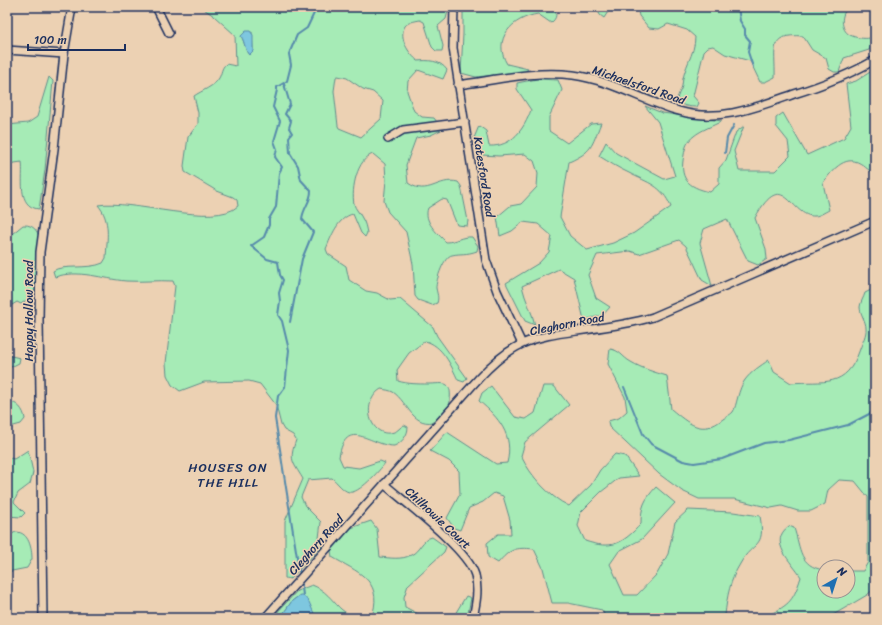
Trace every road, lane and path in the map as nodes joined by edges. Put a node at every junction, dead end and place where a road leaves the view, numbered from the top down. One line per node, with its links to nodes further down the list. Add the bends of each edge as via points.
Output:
1 (72, 7): 6 (street, Happy Hollow Road)
2 (156, 7): 4 (street)
3 (454, 7): 8 (street, Katesford Road, via 453,48)
4 (169, 33)
5 (7, 50): 6 (street)
6 (64, 54): 14 (street, Happy Hollow Road, via 40,252)
7 (875, 60): 8 (street, Michaelsford Road, via 830,82 758,107 722,115 680,112 610,84 572,75 537,74)
8 (458, 85): 9 (street, Katesford Road)
9 (465, 122): 10 (street, via 403,130); 12 (street, Katesford Road, via 490,276)
10 (388, 139)
11 (875, 221): 12 (street, Cleghorn Road, via 653,317 623,325 552,335)
12 (522, 344): 13 (street, Cleghorn Road, via 489,367)
13 (384, 484): 15 (street, Cleghorn Road); 16 (street, Chilhowie Court, via 459,550 471,566 477,584)
14 (43, 618)
15 (266, 618)
16 (473, 618)

